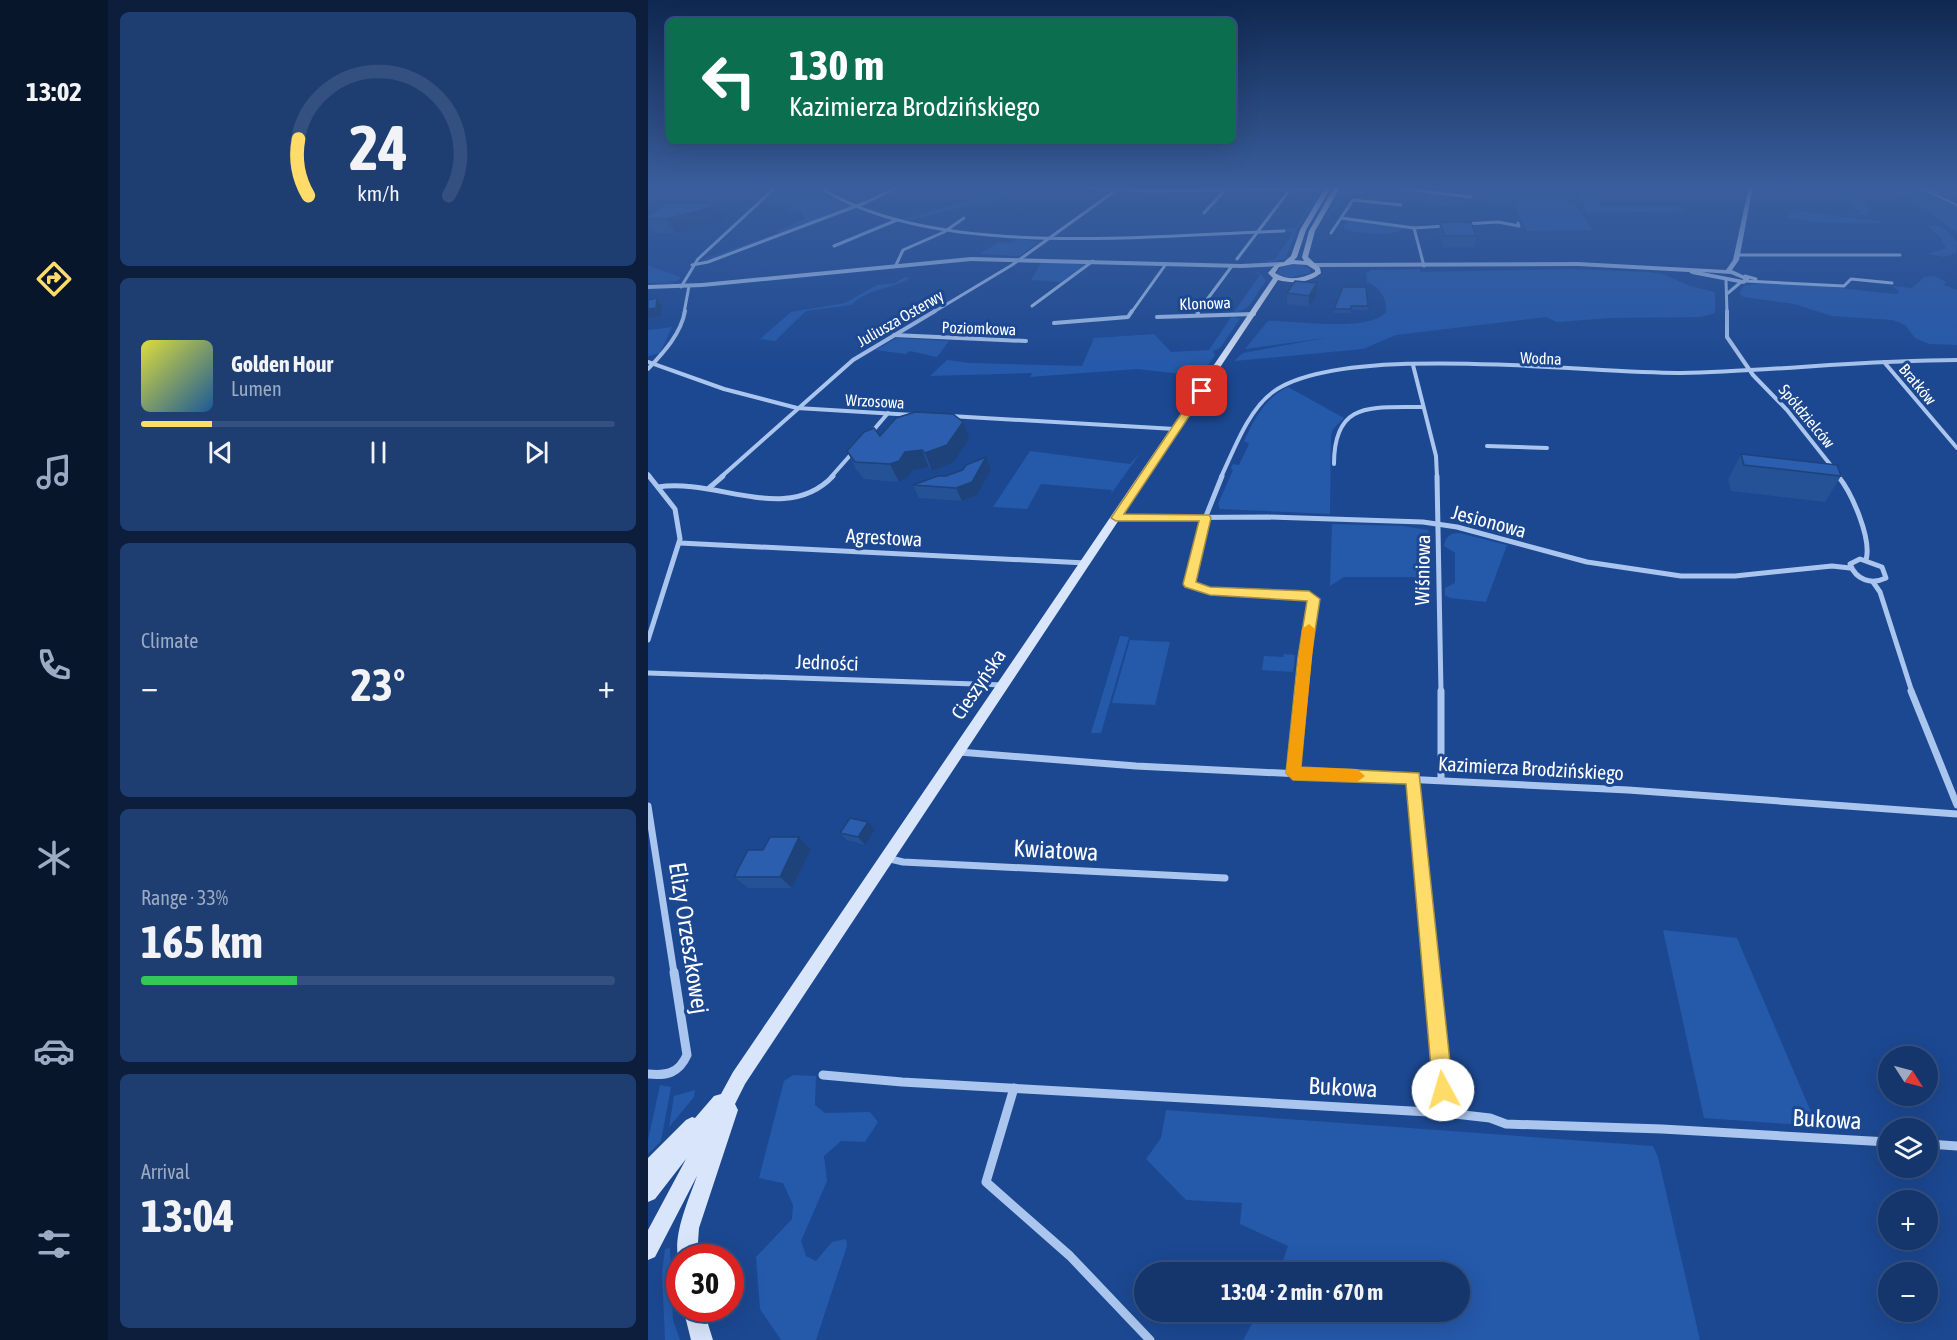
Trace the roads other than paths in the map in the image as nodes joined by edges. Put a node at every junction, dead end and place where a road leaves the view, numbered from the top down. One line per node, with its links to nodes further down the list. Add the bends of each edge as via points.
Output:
1 (710, 249): 18 (street)
2 (744, 249): 18 (street)
3 (906, 249): 19 (street)
4 (1036, 249): 12 (street, Juliusza Osterwy)
5 (1245, 249): 13 (street)
6 (1297, 249): 15 (main road, via 1294,257)
7 (1307, 249): 17 (main road, via 1305,257)
8 (1419, 249): 23 (street)
9 (1738, 249): 11 (street)
10 (1900, 255): 11 (street)
11 (1736, 257): 26 (street); 27 (street)
12 (1021, 259): 14 (street); 19 (street); 39 (street, Juliusza Osterwy)
13 (1237, 259)
14 (1093, 261): 16 (street); 34 (street)
15 (1285, 263): 17 (main road); 21 (street); 25 (main road)
16 (1166, 264): 20 (street); 38 (street, via 1128,317)
17 (1311, 264): 22 (street); 24 (main road)
18 (692, 265): 32 (street)
19 (896, 266): 30 (street)
20 (1232, 266): 21 (street); 36 (street)
21 (1241, 266): 25 (street)
22 (1359, 266): 23 (street); 24 (street)
23 (1424, 266): 26 (street, via 1578,264)
24 (1318, 273): 28 (main road)
25 (1274, 274): 28 (main road); 35 (main road, Cieszyńska)
26 (1725, 276): 27 (street); 33 (street, Spółdzielców)
27 (1743, 279): 29 (street, via 1844,286 1851,279); 33 (street)
28 (1295, 280): 35 (main road, Cieszyńska, via 1276,289)
29 (1892, 284)
30 (689, 286): 32 (street); 43 (street, via 683,321 665,351)
31 (648, 287): 32 (street)
32 (681, 287)
33 (1728, 293): 46 (street, Spółdzielców, via 1727,337)
34 (1032, 306)
35 (1254, 314): 36 (street, Klonowa); 52 (main road, Cieszyńska)
36 (1198, 315): 37 (street, Klonowa)
37 (1157, 317)
38 (1054, 323)
39 (894, 335): 40 (street, Poziomkowa); 48 (street, Juliusza Osterwy, via 843,367)
40 (1026, 341)
41 (1957, 360): 42 (street, Wodna)
42 (1884, 362): 46 (street, Wodna); 57 (street, Bratków)
43 (650, 363): 45 (street); 48 (street, Wrzosowa, via 724,389)
44 (1413, 365): 46 (street, Wodna, via 1645,373); 47 (street, Wiśniowa); 63 (street, Wodna, via 1332,372 1275,390 1254,414)
45 (648, 369)
46 (1749, 369): 66 (street, Spółdzielców, via 1841,479 1866,534)
47 (1422, 407): 58 (street, via 1372,409 1351,417 1335,436); 64 (street, Wiśniowa, via 1436,456)
48 (797, 408): 49 (street, Wrzosowa); 61 (street, Juliusza Osterwy)
49 (888, 413): 50 (street, Wrzosowa); 53 (street)
50 (923, 415)
51 (946, 416): 52 (street)
52 (1175, 429): 62 (main road, Cieszyńska)
53 (868, 436)
54 (1487, 446): 56 (street)
55 (858, 447): 61 (street, via 818,490 804,496 780,498)
56 (1547, 448)
57 (1957, 448)
58 (1334, 464)
59 (648, 474): 60 (street)
60 (658, 487): 61 (street, via 671,484); 65 (street, via 677,514)
61 (709, 488)
62 (1116, 518): 63 (street, Jesionowa); 67 (main road, Cieszyńska)
63 (1205, 518): 64 (street, Jesionowa, via 1327,518); 74 (street, Wodna, via 1189,584 1210,591 1309,595 1314,599)
64 (1440, 524): 68 (street, Jesionowa, via 1587,562 1658,574 1734,576 1832,566); 76 (street, Wiśniowa)
65 (680, 543): 67 (street, Agrestowa); 70 (street)
66 (1866, 560): 68 (street, via 1852,562); 69 (street, via 1886,571 1884,580)
67 (1086, 563): 72 (main road, Cieszyńska)
68 (1850, 568): 69 (street)
69 (1873, 582): 77 (street, via 1880,592 1923,729)
70 (648, 640)
71 (648, 673): 72 (street, Jedności)
72 (1005, 685): 73 (main road, Cieszyńska)
73 (959, 752): 74 (street, Kazimierza Brodzińskiego); 81 (main road, Cieszyńska)
74 (1293, 773): 75 (street, Kazimierza Brodzińskiego)
75 (1413, 778): 76 (street, Kazimierza Brodzińskiego); 87 (street)
76 (1441, 779): 79 (street, Kazimierza Brodzińskiego, via 1803,800)
77 (1957, 805)
78 (648, 806): 80 (street, Elizy Orzeszkowej)
79 (1957, 814)
80 (650, 826): 83 (street, Elizy Orzeszkowej, via 687,1047 685,1061 675,1073)
81 (885, 858): 82 (street, Kwiatowa); 85 (main road, Cieszyńska)
82 (1225, 878)
83 (648, 1074)
84 (823, 1075): 86 (street, Bukowa)
85 (740, 1078): 91 (main road); 92 (main road, Cieszyńska); 93 (main road, via 689,1228); 94 (main road, Cieszyńska)
86 (1014, 1088): 87 (street, Bukowa); 97 (street, via 986,1182 1070,1256)
87 (1446, 1113): 88 (street, Bukowa, via 1490,1118 1506,1124)
88 (1878, 1141)
89 (1938, 1145): 90 (street)
90 (1957, 1146)
91 (648, 1171)
92 (648, 1192)
93 (688, 1244)
94 (648, 1250)
95 (697, 1322): 96 (main road)
96 (702, 1340)
97 (1150, 1340)

